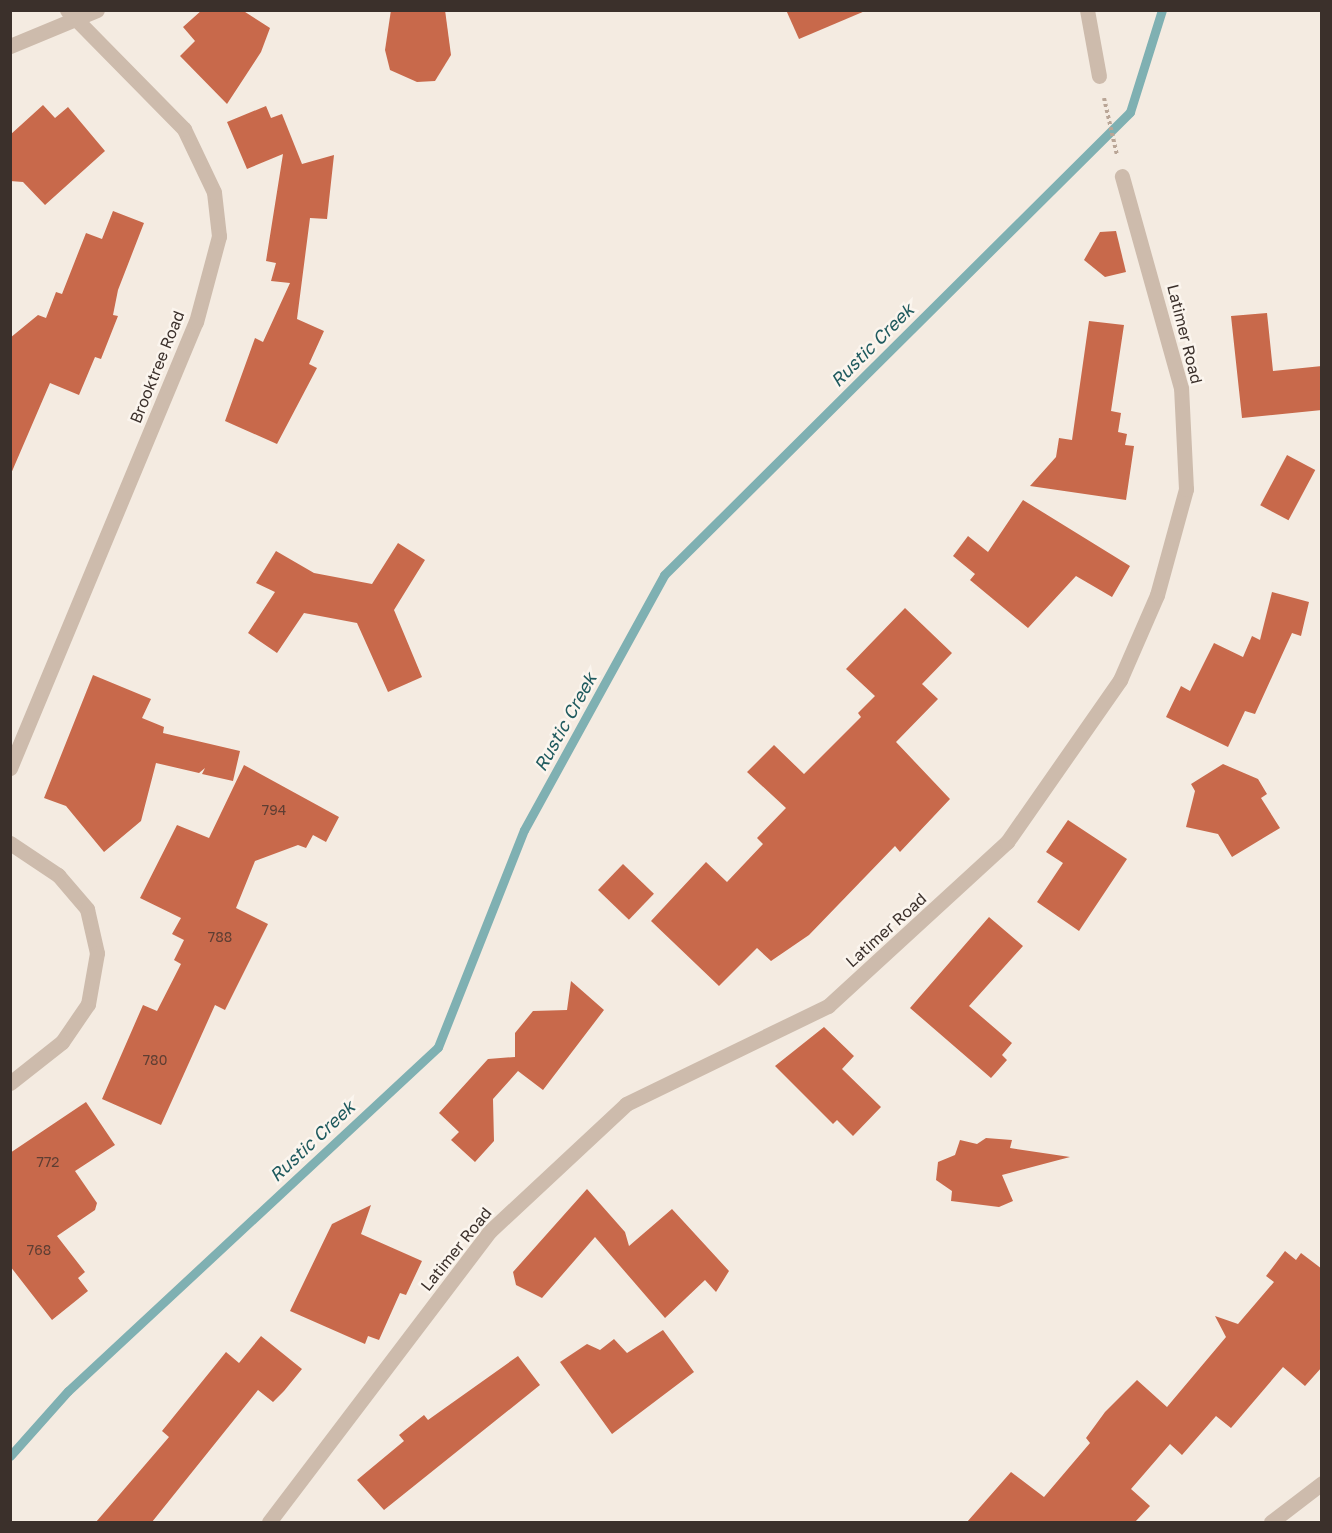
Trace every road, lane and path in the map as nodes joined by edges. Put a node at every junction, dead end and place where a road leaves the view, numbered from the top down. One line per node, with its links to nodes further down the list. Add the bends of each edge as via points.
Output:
1 (97, 10): 3 (street)
2 (1088, 10): 5 (street)
3 (72, 16): 4 (street); 7 (street, Brooktree Road, via 109,48 184,129 214,192 219,236 196,322)
4 (10, 46)
5 (1099, 76): 6 (path)
6 (1122, 176): 11 (street, Latimer Road, via 1181,388 1186,489 1157,595 1120,680 1007,842 828,1006 626,1104 490,1231)
7 (10, 768)
8 (10, 843): 9 (street, via 58,875 87,909 97,953 88,1004 62,1042)
9 (10, 1083)
10 (1322, 1483): 12 (street)
11 (269, 1522)
12 (1271, 1522)

